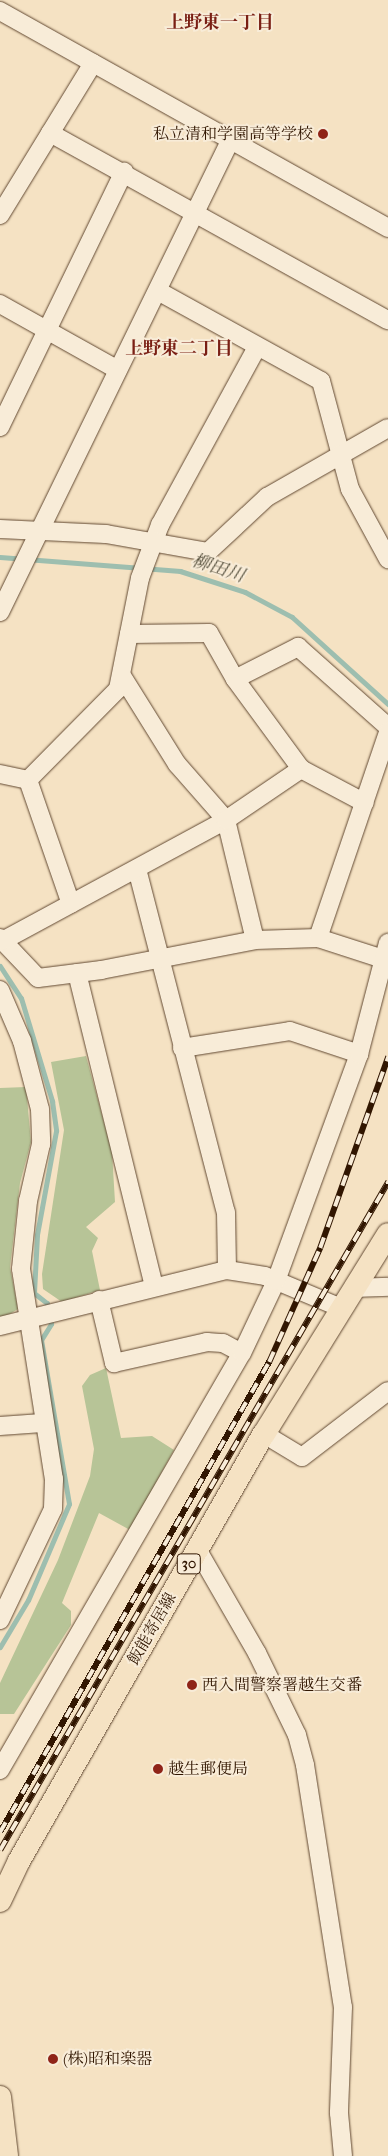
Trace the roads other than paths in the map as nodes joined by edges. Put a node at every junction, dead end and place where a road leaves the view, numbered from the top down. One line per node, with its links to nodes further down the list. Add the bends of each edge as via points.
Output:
1 (0, 11): 2 (street)
2 (93, 63): 3 (street); 4 (street)
3 (50, 133): 5 (street); 7 (street)
4 (230, 141): 6 (street); 8 (street)
5 (124, 172): 6 (street); 12 (street)
6 (196, 212): 9 (street); 11 (street)
7 (0, 215)
8 (388, 228)
9 (158, 291): 13 (street); 14 (street)
10 (0, 304): 12 (street)
11 (388, 320)
12 (47, 333): 14 (street); 15 (street)
13 (257, 347): 17 (street, via 321,381); 20 (street)
14 (118, 370): 19 (street)
15 (0, 427)
16 (388, 428): 17 (street)
17 (340, 459): 20 (street, via 267,497 208,552); 21 (street, via 350,489)
18 (0, 529): 19 (street)
19 (38, 536): 20 (street); 22 (street)
20 (154, 542): 24 (street, via 140,578)
21 (387, 557)
22 (12, 577): 23 (street)
23 (0, 612)
24 (129, 634): 25 (street); 26 (street, via 209,633)
25 (122, 676): 31 (street, via 118,689); 33 (street, via 177,764)
26 (235, 679): 27 (street, via 298,647); 29 (street)
27 (388, 727)
28 (388, 732): 32 (street)
29 (301, 769): 32 (street); 33 (street)
30 (0, 774): 31 (street)
31 (28, 780): 35 (street)
32 (365, 803): 36 (street)
33 (226, 820): 34 (street); 38 (street)
34 (137, 869): 35 (street); 40 (street)
35 (71, 904): 37 (street)
36 (318, 938): 38 (street); 39 (street)
37 (2, 939): 41 (street, via 38,978)
38 (255, 940): 40 (street)
39 (386, 951): 44 (street)
40 (159, 959): 41 (street); 43 (street)
41 (76, 973): 48 (street)
42 (0, 990): 53 (street, via 22,1040 40,1109 42,1144 28,1201 21,1269)
43 (182, 1048): 44 (street, via 290,1031); 46 (street, via 226,1212)
44 (359, 1054): 47 (street)
45 (388, 1234): 50 (main road, 飯能寄居線 / 30)
46 (227, 1270): 47 (street); 48 (street)
47 (276, 1281): 52 (street); 55 (street)
48 (154, 1287): 51 (street)
49 (388, 1287): 50 (street)
50 (354, 1288): 52 (main road, 飯能寄居線 / 30)
51 (99, 1300): 53 (street); 55 (street, via 114,1363 206,1342 223,1343)
52 (342, 1308): 59 (main road, 飯能寄居線 / 30)
53 (32, 1318): 54 (street); 57 (street)
54 (0, 1326)
55 (242, 1353): 62 (street)
56 (388, 1391): 59 (street, via 302,1457)
57 (42, 1423): 58 (street); 61 (street, via 54,1479 53,1509)
58 (0, 1426)
59 (264, 1434): 60 (main road, 飯能寄居線 / 30)
60 (198, 1550): 63 (main road, 飯能寄居線 / 30); 66 (street, via 257,1653 297,1734 305,1764 343,2007 339,2112)
61 (1, 1617)
62 (0, 1770)
63 (0, 1901)
64 (0, 2097): 65 (main road)
65 (7, 2156)
66 (343, 2156)

